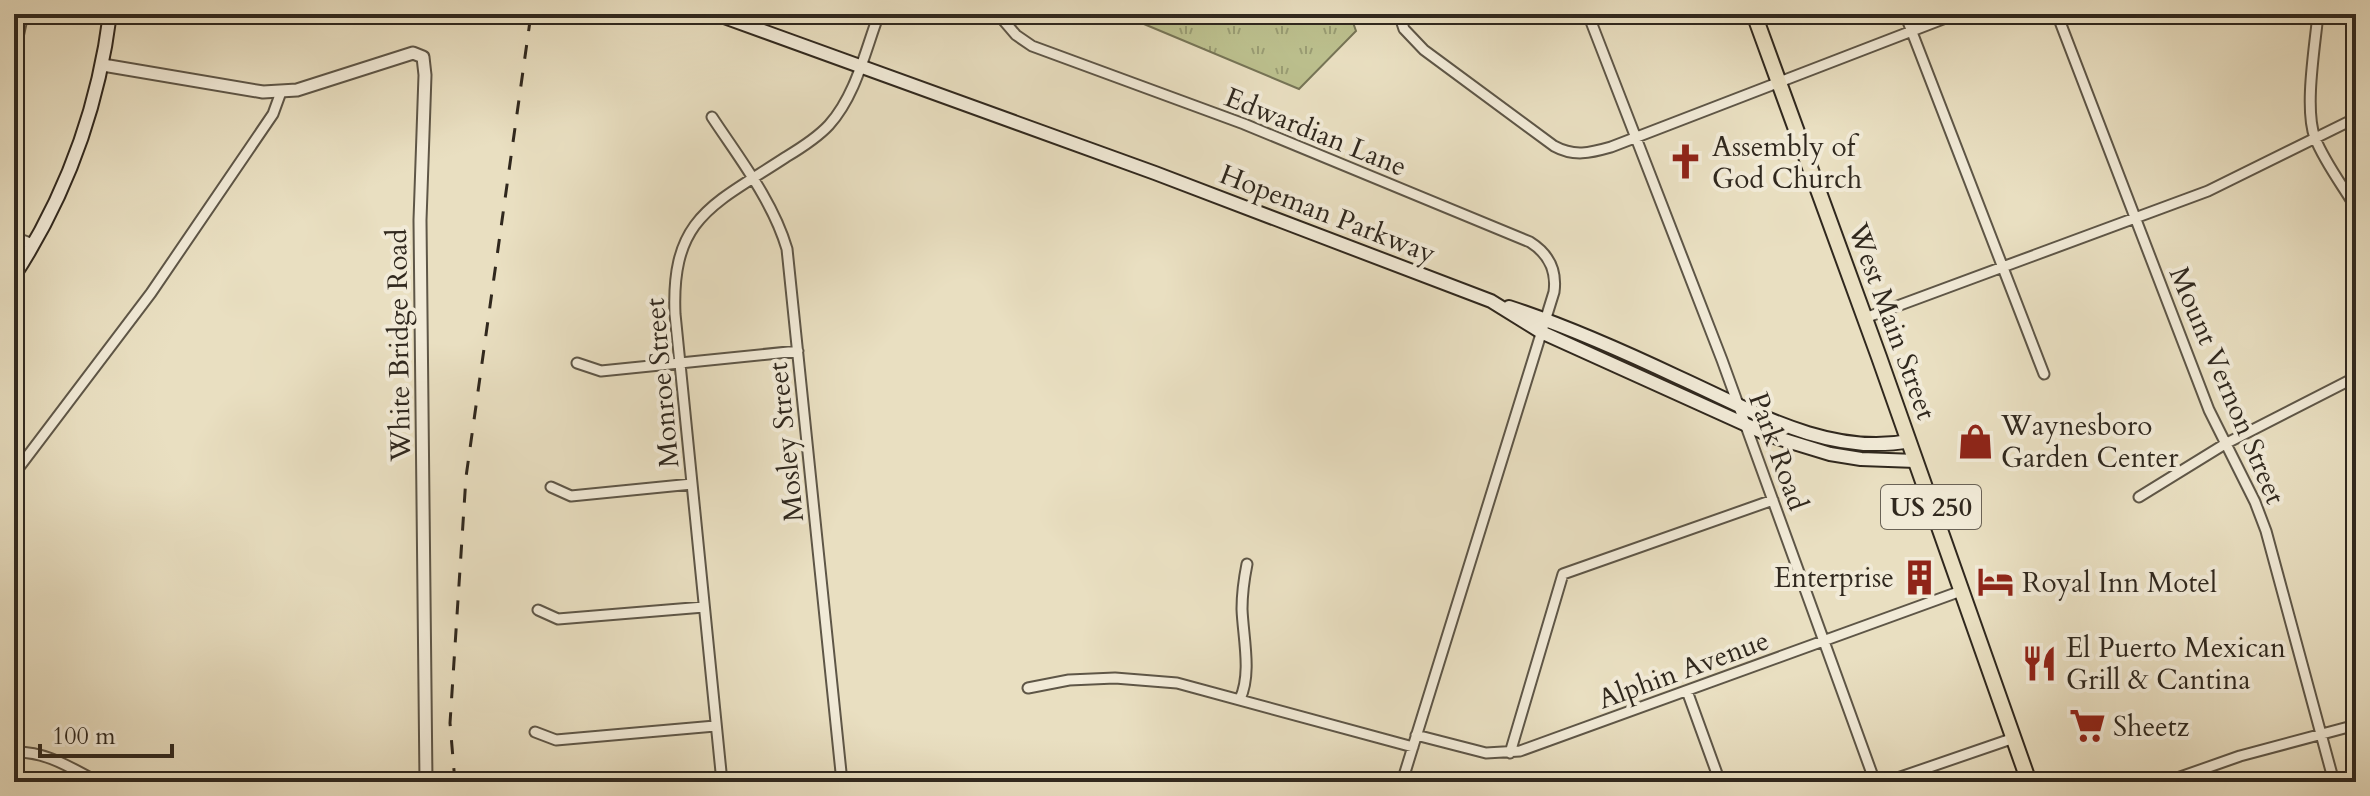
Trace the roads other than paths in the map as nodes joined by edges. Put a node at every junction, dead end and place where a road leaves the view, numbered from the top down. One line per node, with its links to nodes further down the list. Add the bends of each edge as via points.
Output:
1 (23, 14): 14 (street)
2 (110, 14): 15 (main road)
3 (716, 14): 16 (main road, Hopeman Parkway)
4 (879, 14): 16 (street, Monroe Street)
5 (998, 14): 31 (street, Edwardian Lane, via 1032,46 1244,124 1530,242 1547,255 1555,276)
6 (1399, 14): 21 (street, via 1404,29 1424,50 1563,151 1586,154)
7 (1588, 14): 21 (street, Park Road)
8 (1754, 14): 17 (main road, West Main Street / US 250)
9 (1905, 14): 13 (street)
10 (1956, 14): 13 (street)
11 (2057, 14): 25 (street, Mount Vernon Street)
12 (2318, 14): 22 (street, via 2311,111)
13 (1912, 31): 17 (street); 28 (street)
14 (14, 56)
15 (103, 65): 18 (street); 27 (main road, via 76,158)
16 (859, 67): 23 (street, Monroe Street, via 844,105 829,125); 30 (main road, Hopeman Parkway)
17 (1779, 82): 21 (street); 32 (main road, West Main Street / US 250)
18 (281, 92): 44 (street, via 273,114 151,293); 67 (street, White Bridge Road, via 413,53 425,61 420,220)
19 (712, 117): 23 (street, Mosley Street)
20 (2356, 118): 22 (street)
21 (1635, 137): 39 (street, Park Road)
22 (2315, 138): 24 (street); 25 (street, via 2208,191)
23 (752, 179): 34 (street, Mosley Street, via 787,249); 36 (street, Monroe Street, via 700,218 680,252 674,297)
24 (2356, 208)
25 (2135, 218): 28 (street); 42 (street, Mount Vernon Street)
26 (14, 237): 27 (street)
27 (33, 244): 29 (main road)
28 (2003, 266): 32 (street); 37 (street)
29 (14, 276)
30 (1491, 301): 31 (main road); 33 (main road, Hopeman Parkway)
31 (1546, 318): 33 (street, Edwardian Lane); 39 (main road)
32 (1865, 318): 41 (main road, West Main Street / US 250)
33 (1541, 332): 40 (main road, Hopeman Parkway); 61 (street, Edwardian Lane)
34 (798, 351): 36 (street); 69 (street, Mosley Street)
35 (577, 363): 36 (street, via 601,371)
36 (680, 363): 45 (street, Monroe Street)
37 (2044, 374)
38 (2356, 377): 42 (street)
39 (1739, 406): 40 (street, Park Road); 41 (main road, via 1831,438 1884,446)
40 (1745, 425): 43 (main road, Hopeman Parkway, via 1830,454); 48 (street, Park Road)
41 (1909, 441): 43 (main road, West Main Street / US 250)
42 (2225, 444): 47 (street); 60 (street, Mount Vernon Street, via 2266,531)
43 (1916, 461): 50 (main road, West Main Street / US 250)
44 (14, 474)
45 (692, 484): 46 (street, via 571,496); 51 (street, Monroe Street)
46 (551, 487)
47 (2139, 497)
48 (1773, 500): 53 (street, Park Road); 65 (street, via 1563,574)
49 (1247, 564): 56 (street)
50 (1961, 591): 53 (street, Alphin Avenue); 62 (main road, West Main Street / US 250)
51 (704, 607): 52 (street, via 558,619); 58 (street, Monroe Street)
52 (538, 610)
53 (1824, 641): 55 (street, Alphin Avenue); 72 (street, Park Road)
54 (1028, 688): 56 (street, via 1069,680 1133,678)
55 (1687, 691): 65 (street, Alphin Avenue); 71 (street)
56 (1240, 699): 63 (street)
57 (2356, 725): 60 (street)
58 (715, 726): 59 (street, via 556,740); 68 (street, Monroe Street)
59 (535, 732)
60 (2322, 734): 75 (street); 76 (street, Mount Vernon Street)
61 (1416, 735): 63 (street, Edwardian Lane); 65 (street, Alphin Avenue, via 1486,753)
62 (2014, 738): 73 (street); 74 (main road, West Main Street / US 250)
63 (1413, 747): 70 (street, Edwardian Lane)
64 (14, 752): 66 (street, via 55,758)
65 (1510, 753)
66 (98, 782)
67 (426, 782)
68 (722, 782)
69 (842, 782)
70 (1402, 782)
71 (1720, 782)
72 (1875, 782)
73 (1886, 782)
74 (2029, 782)
75 (2166, 782)
76 (2334, 782)

